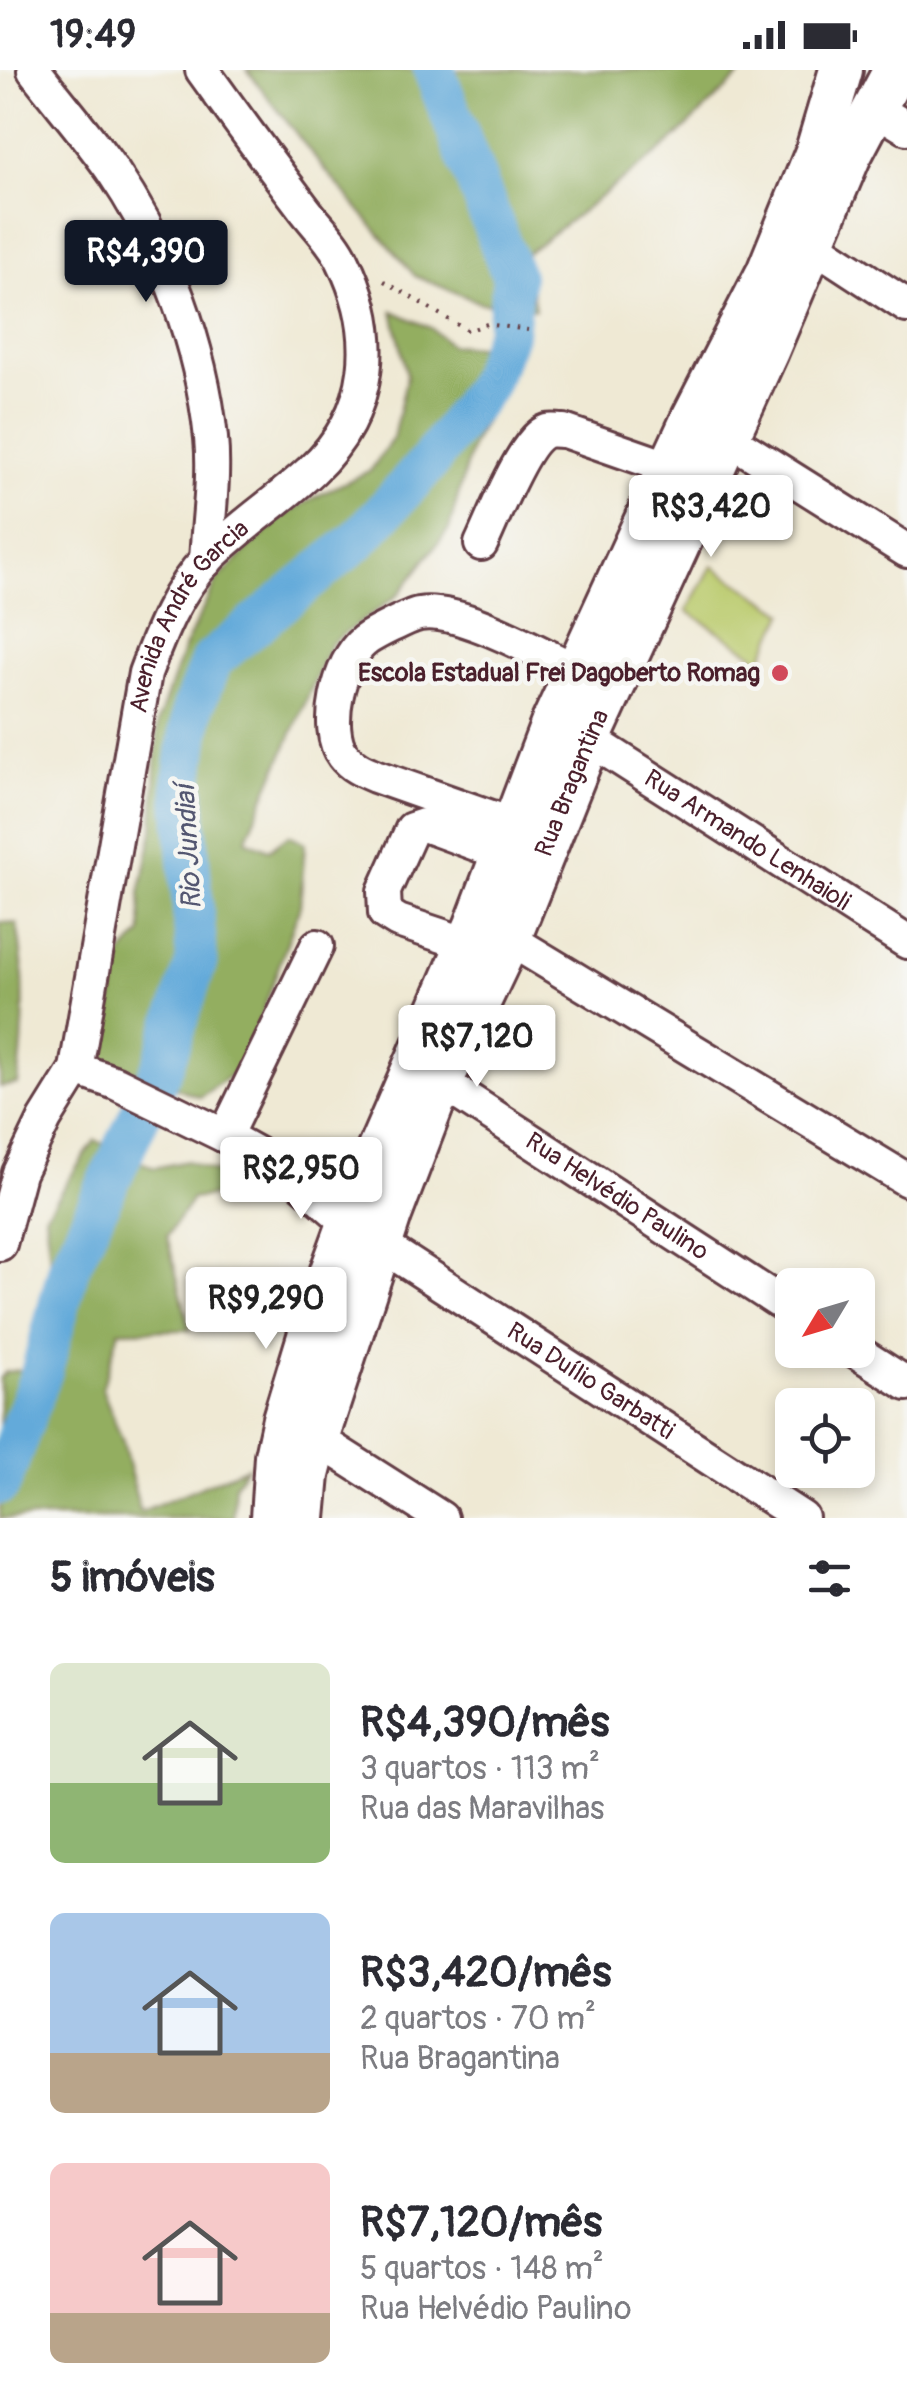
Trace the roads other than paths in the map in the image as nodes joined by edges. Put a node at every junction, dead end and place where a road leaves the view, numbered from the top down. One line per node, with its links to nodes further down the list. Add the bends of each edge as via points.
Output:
1 (34, 70): 12 (street, via 114,173 167,270 203,385 211,442)
2 (202, 70): 12 (street, Avenida André Garcia, via 341,256 367,335 356,412 339,440)
3 (841, 70): 8 (main road, Rua Bragantina, via 816,154)
4 (895, 70): 5 (main road, Rua Bragantina)
5 (882, 94): 6 (main road, Rua Bragantina)
6 (812, 244): 7 (street); 8 (main road, Rua Bragantina)
7 (907, 306)
8 (710, 427): 9 (main road, Rua Bragantina); 11 (street); 14 (main road, Rua Bragantina)
9 (670, 468): 10 (street, via 564,430 546,431 522,459); 13 (main road, Rua Bragantina)
10 (481, 544)
11 (907, 551)
12 (206, 561): 19 (street, Avenida André Garcia, via 162,629 145,672)
13 (577, 670): 15 (main road, Rua Bragantina); 15 (street, via 459,617 419,614 363,642 346,666 332,730 342,754 358,768)
14 (589, 739): 16 (main road, Rua Bragantina); 17 (street, Rua Armando Lenhaioli)
15 (508, 839): 16 (main road, Rua Bragantina); 16 (street, via 424,825 412,830 384,892 384,913 398,922)
16 (488, 941): 20 (main road, Rua Bragantina); 22 (street); 23 (main road, Rua Bragantina)
17 (907, 942)
18 (317, 946): 21 (street)
19 (76, 1069): 21 (street, Rua Duílio Garbatti); 24 (street, Avenida André Garcia, via 19,1173)
20 (440, 1082): 23 (main road, Rua Bragantina); 25 (street, Rua Helvédio Paulino)
21 (226, 1136): 23 (street, Rua Duílio Garbatti)
22 (907, 1180)
23 (364, 1214): 28 (main road, Rua Bragantina); 29 (main road, via 314,1320); 34 (street, Rua Duílio Garbatti)
24 (0, 1244)
25 (775, 1299)
26 (875, 1363): 27 (street)
27 (907, 1384)
28 (317, 1438): 32 (main road, Rua Bragantina); 33 (street)
29 (276, 1456): 30 (main road); 31 (main road)
30 (252, 1518)
31 (272, 1518)
32 (304, 1518)
33 (440, 1518)
34 (802, 1518)

